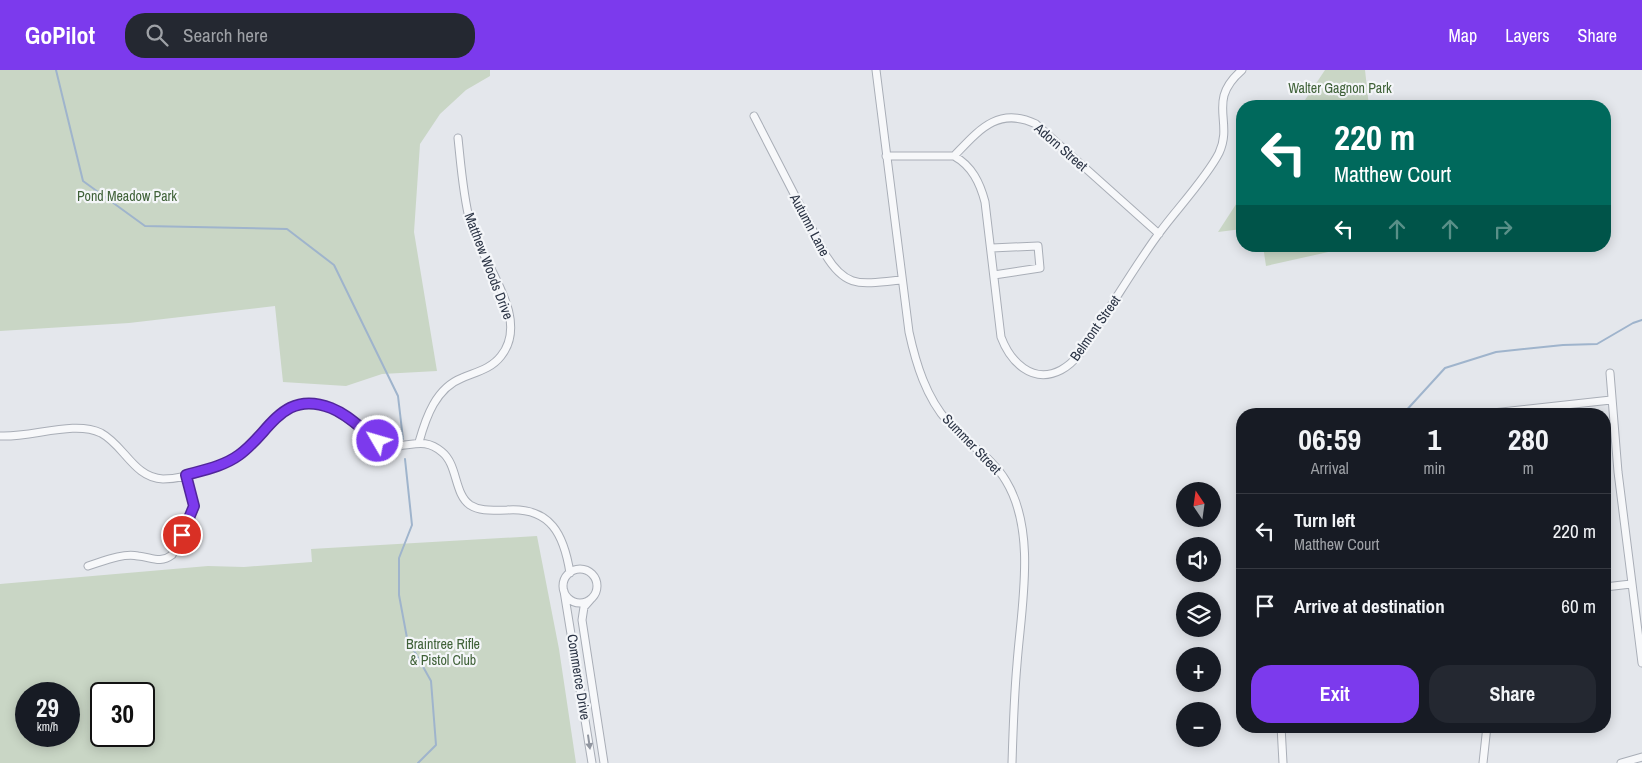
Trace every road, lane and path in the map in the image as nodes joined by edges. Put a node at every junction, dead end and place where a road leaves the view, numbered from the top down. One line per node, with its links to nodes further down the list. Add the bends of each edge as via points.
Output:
1 (876, 70): 5 (street, Summer Street)
2 (1242, 70): 7 (street, Belmont Street, via 1223,96 1223,137 1218,154)
3 (754, 116): 10 (street, Autumn Lane, via 825,254 839,274 860,283)
4 (458, 138): 15 (street, Matthew Woods Drive, via 470,223 507,304 512,335 507,348 494,364 457,380 441,393 430,410)
5 (886, 156): 6 (street); 10 (street, Summer Street)
6 (954, 156): 7 (street, Adorn Street, via 988,124 1012,116 1024,118 1036,124); 8 (street, Belmont Street, via 972,172 982,189)
7 (1158, 234): 9 (street, Belmont Street, via 1079,355 1059,371 1037,374 1016,364 1007,352 1001,336)
8 (992, 248): 9 (street, Belmont Street); 9 (street, via 1038,246 1041,257 1040,268)
9 (994, 274)
10 (902, 280): 29 (street, Summer Street, via 913,352 927,388 948,422 997,467 1014,497 1022,524 1024,568)
11 (1610, 373): 12 (street)
12 (1611, 400): 13 (street); 19 (street)
13 (1538, 408)
14 (0, 436): 16 (street, via 89,430 108,438 134,465 150,476 167,479)
15 (419, 442): 16 (street, via 401,446 387,444 334,409 305,404 275,417 236,457); 18 (street, via 430,444 446,456 464,499 472,505 491,511 525,510 550,522 561,538)
16 (186, 475): 17 (street, via 194,508 172,555 158,560 125,556)
17 (88, 566)
18 (570, 573): 21 (street, via 564,581); 22 (street, via 581,570 592,574 597,590)
19 (1631, 584): 20 (street); 23 (street)
20 (1611, 586)
21 (564, 591): 22 (street, via 575,602); 27 (street, Commerce Drive, one-way to 27)
22 (591, 600): 28 (street, Commerce Drive, via 584,607 582,620)
23 (1642, 663)
24 (1281, 733): 30 (street)
25 (1486, 733): 31 (street)
26 (1642, 757): 32 (street)
27 (592, 763)
28 (604, 763)
29 (1012, 763)
30 (1283, 763)
31 (1484, 763)
32 (1621, 763)

